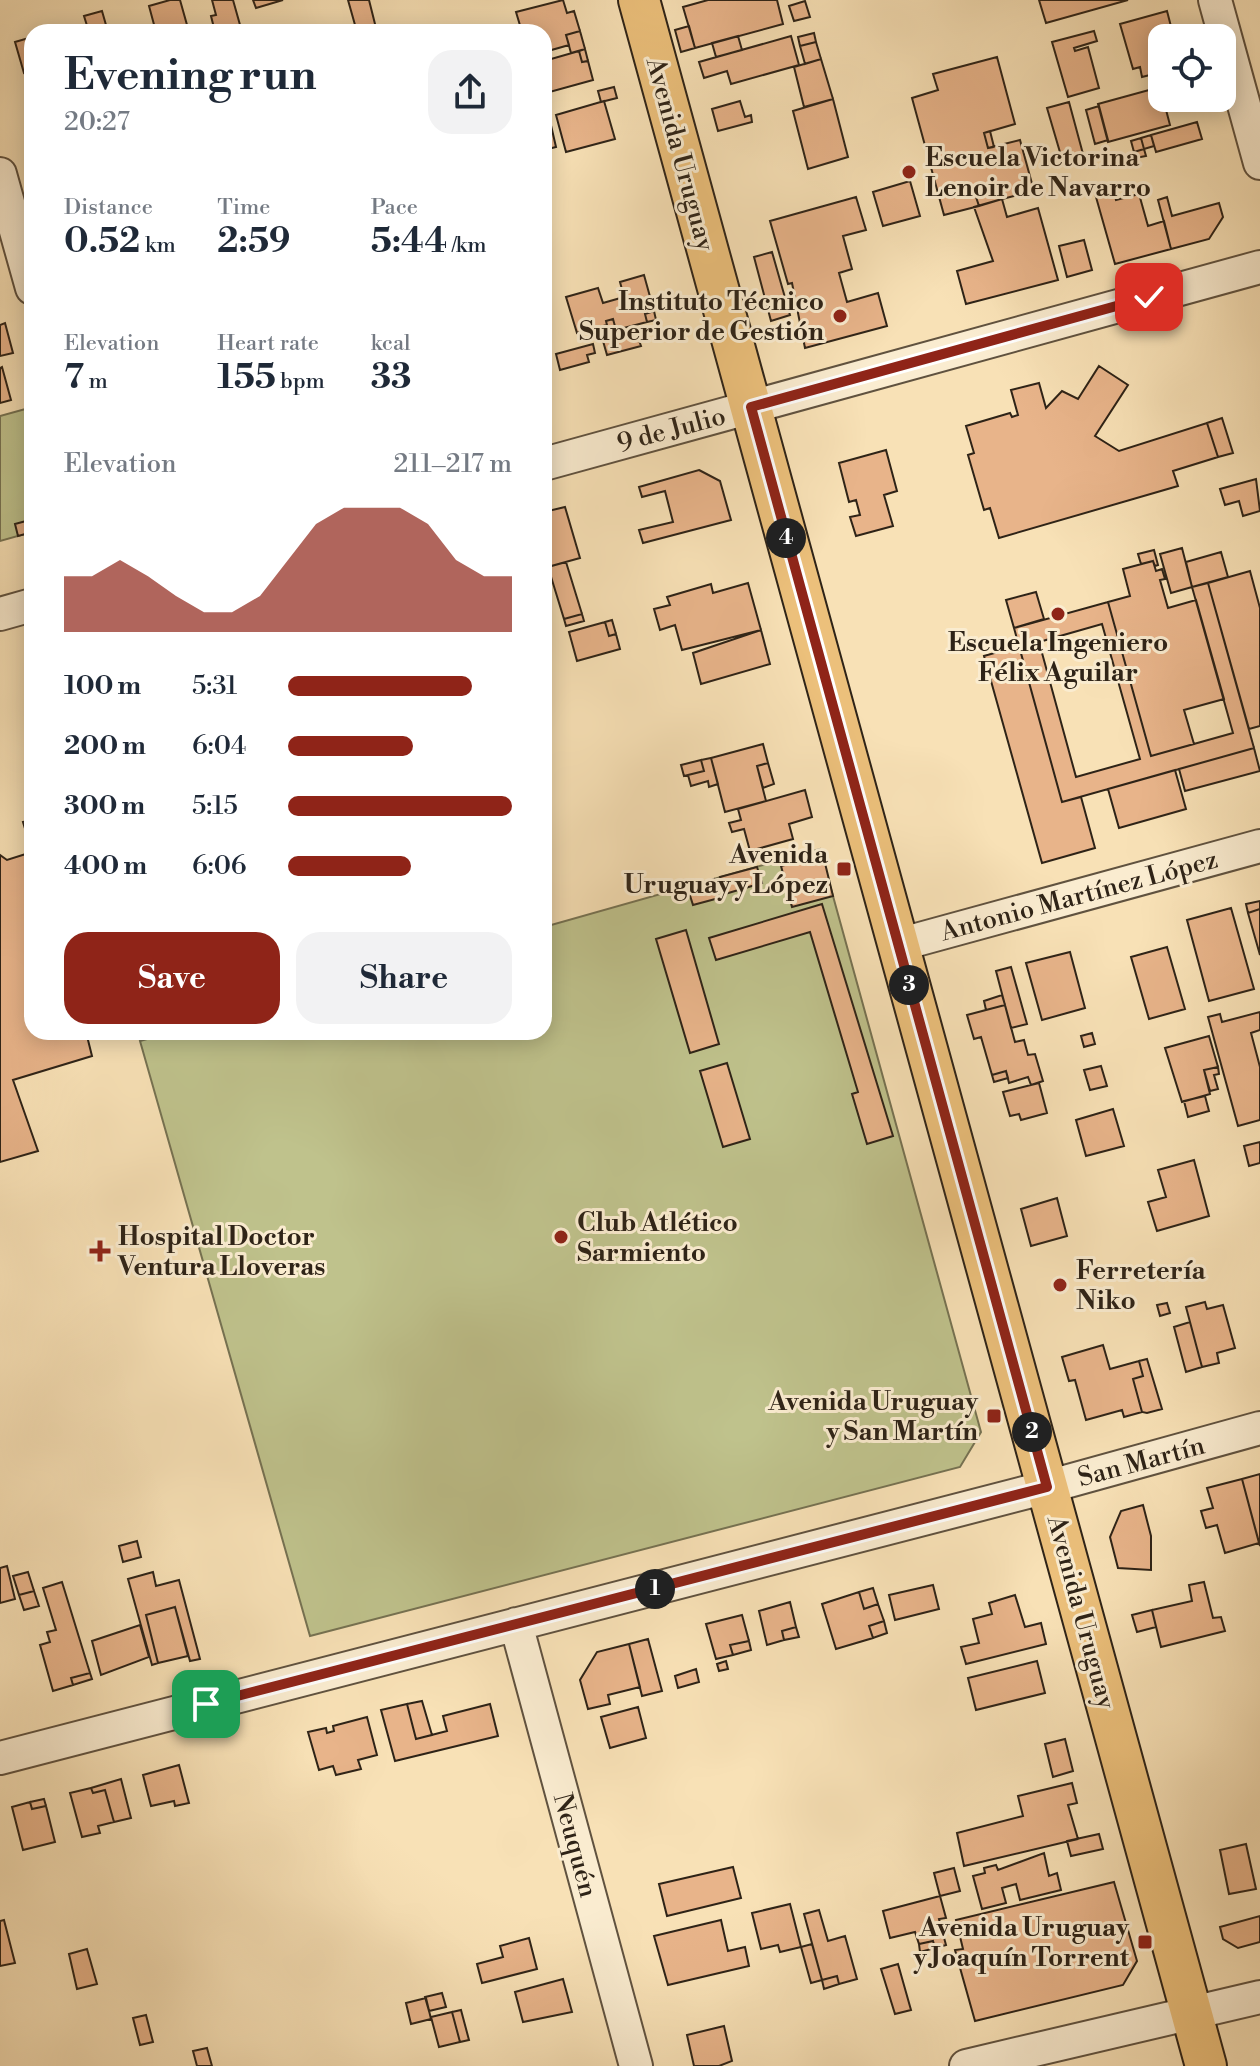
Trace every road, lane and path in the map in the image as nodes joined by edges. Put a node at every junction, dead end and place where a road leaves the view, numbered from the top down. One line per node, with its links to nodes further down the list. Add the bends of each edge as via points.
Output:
1 (639, 0): 7 (main road, Avenida Uruguay)
2 (1215, 0): 3 (street)
3 (1260, 163)
4 (0, 174): 5 (street)
5 (24, 260)
6 (1260, 267): 7 (street, 9 de Julio)
7 (751, 407): 8 (street, 9 de Julio); 12 (main road, Avenida Uruguay)
8 (552, 462)
9 (24, 607): 10 (street)
10 (0, 614)
11 (1260, 846): 12 (street, Antonio Martínez López)
12 (898, 945): 14 (main road, Avenida Uruguay)
13 (1260, 1428): 14 (street, San Martín)
14 (1047, 1487): 15 (street, San Martín); 18 (main road, Avenida Uruguay)
15 (516, 1624): 16 (street, San Martín); 19 (street, Neuquén)
16 (0, 1758)
17 (1260, 1997): 18 (street)
18 (1191, 2013): 20 (street); 21 (main road, Avenida Uruguay)
19 (636, 2066)
20 (966, 2066)
21 (1206, 2066)

